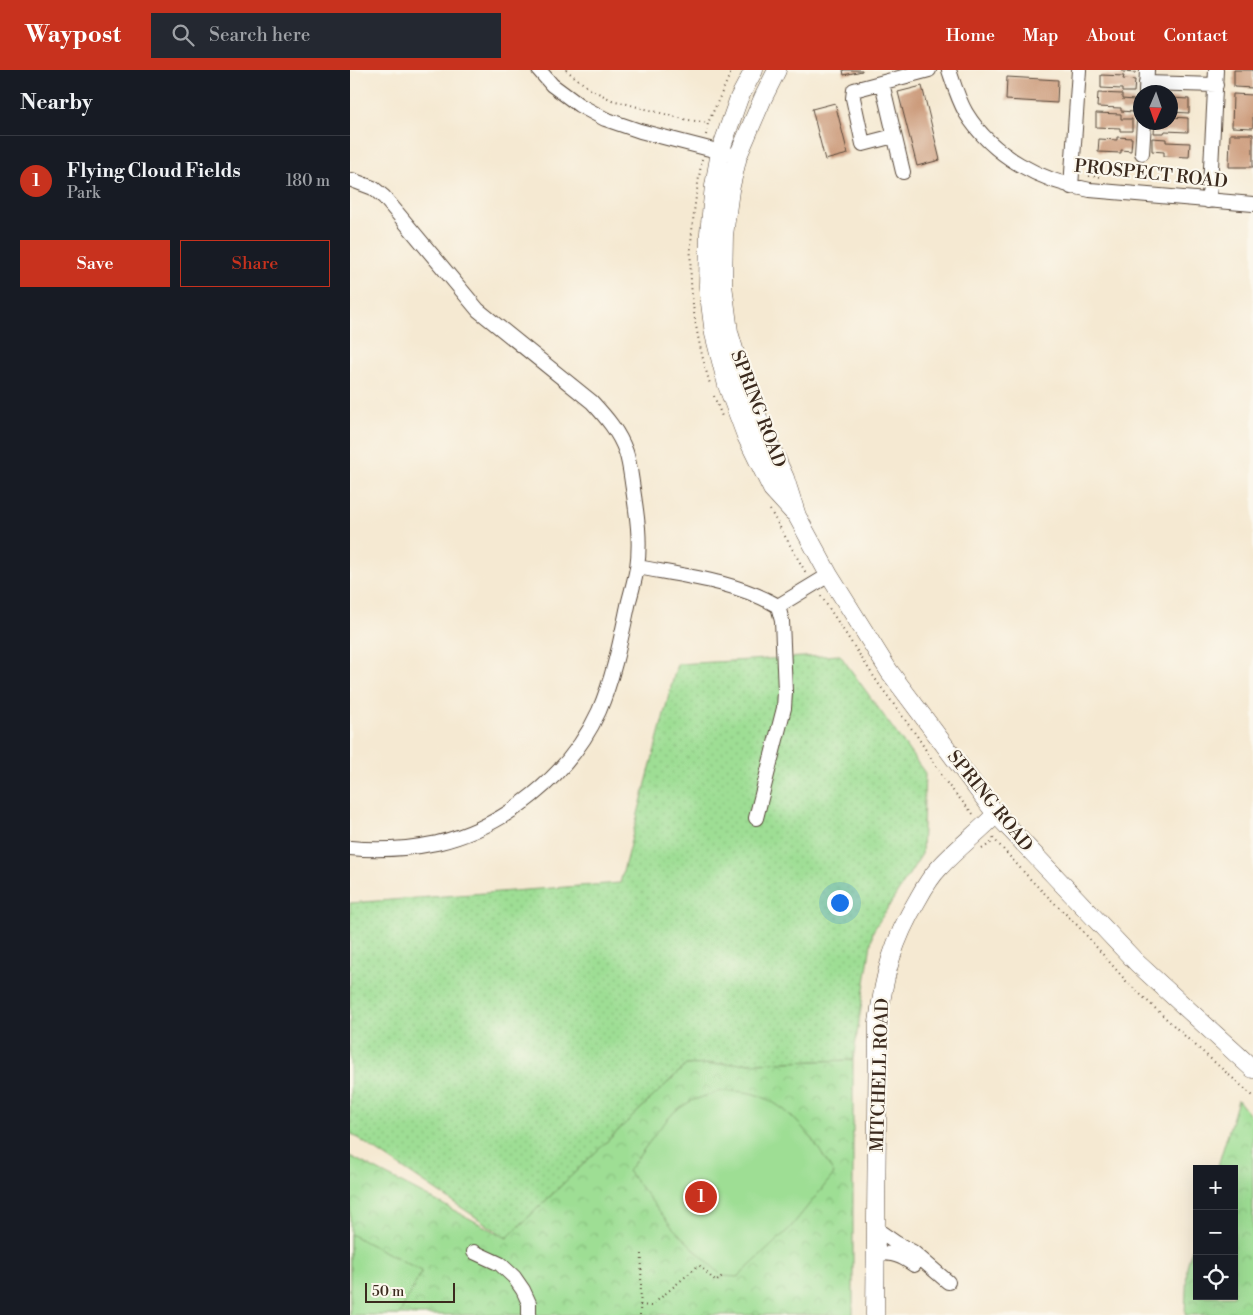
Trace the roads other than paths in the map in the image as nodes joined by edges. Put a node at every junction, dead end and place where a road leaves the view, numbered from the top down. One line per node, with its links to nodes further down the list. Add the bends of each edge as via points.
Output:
1 (539, 70): 13 (street, via 578,105 606,119)
2 (754, 70): 13 (main road, SPRING ROAD)
3 (777, 70): 15 (main road, SPRING ROAD)
4 (930, 70): 9 (street)
5 (949, 70): 18 (street, PROSPECT ROAD, via 966,112 1001,152 1033,172)
6 (1079, 70): 18 (street)
7 (1216, 70): 10 (street)
8 (1146, 82): 10 (street)
9 (882, 83): 12 (street); 12 (street, via 854,90 863,144)
10 (1216, 85): 19 (street)
11 (1143, 130): 14 (street)
12 (894, 136): 16 (street)
13 (712, 150): 15 (street); 21 (main road, SPRING ROAD, via 714,186 708,286 714,334 727,385 746,436 772,490)
14 (1142, 152)
15 (738, 156): 21 (main road, SPRING ROAD, via 724,235 723,286 729,332 743,380 785,478)
16 (903, 172)
17 (352, 180): 22 (street, via 373,188 384,197 478,310 592,402 614,427 630,466 639,528)
18 (1072, 180): 19 (street, PROSPECT ROAD, via 1090,190)
19 (1208, 200): 20 (street, PROSPECT ROAD)
20 (1253, 204)
21 (797, 516): 23 (main road, SPRING ROAD)
22 (637, 567): 24 (street, via 720,582); 27 (street, via 606,694 584,736 552,777 510,811 458,837 397,849)
23 (829, 575): 24 (street); 26 (main road, SPRING ROAD, via 889,671)
24 (778, 606): 25 (street, via 782,621 785,700)
25 (756, 818)
26 (990, 820): 28 (main road, SPRING ROAD, via 1137,963); 29 (main road, MITCHELL ROAD, via 939,867 910,912 888,964 878,1023)
27 (350, 848)
28 (1253, 1069)
29 (876, 1229): 31 (main road, MITCHELL ROAD); 31 (street, via 913,1252 948,1282 932,1280 900,1256)
30 (474, 1252): 32 (street, via 500,1264 514,1277 529,1303)
31 (876, 1253): 33 (main road, MITCHELL ROAD)
32 (529, 1315)
33 (875, 1315)

